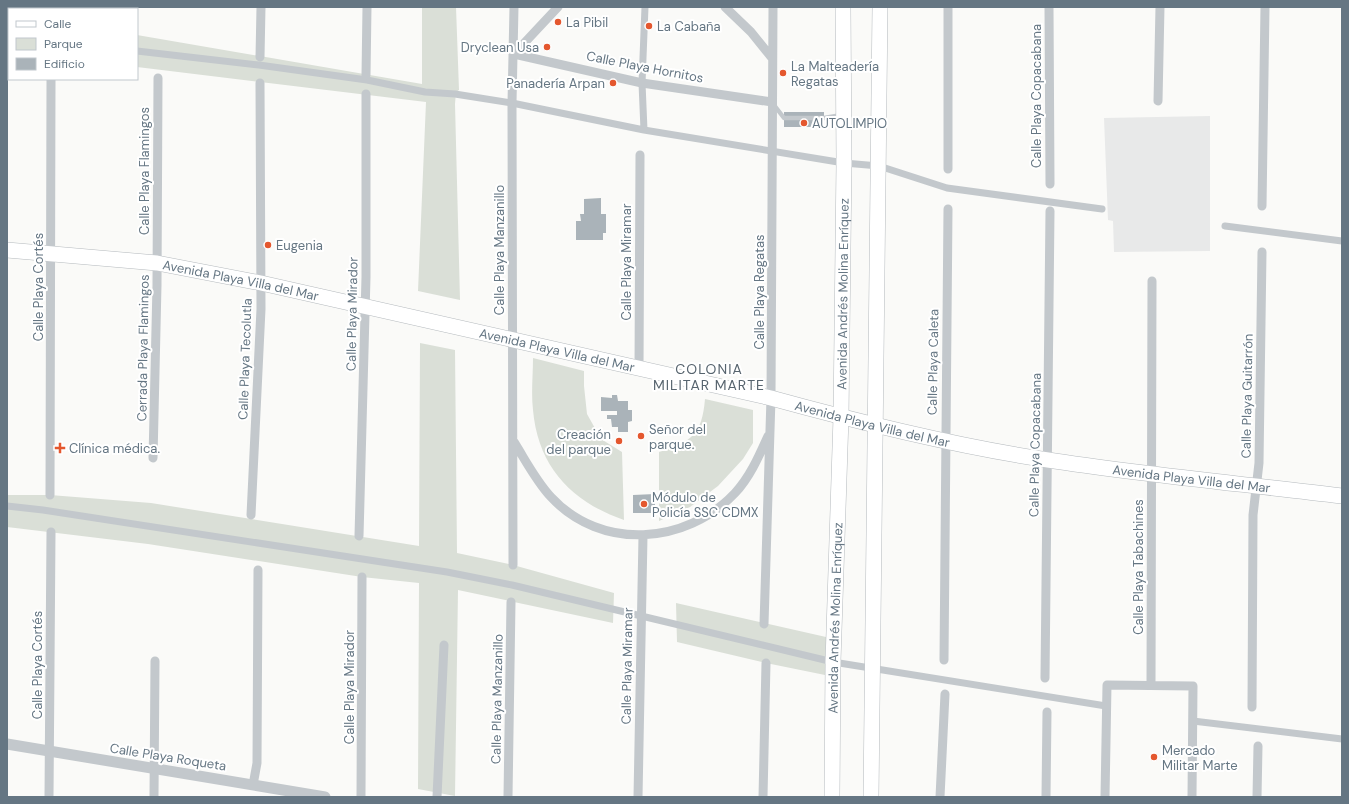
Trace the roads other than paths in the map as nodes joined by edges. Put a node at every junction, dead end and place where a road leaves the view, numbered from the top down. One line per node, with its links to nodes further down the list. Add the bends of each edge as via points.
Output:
1 (261, 7): 16 (street)
2 (367, 7): 18 (street)
3 (514, 7): 15 (street, Calle Playa Manzanillo)
4 (558, 7): 15 (street)
5 (645, 7): 22 (street)
6 (725, 7): 17 (street, via 751,32)
7 (773, 7): 17 (street, Calle Playa Regatas)
8 (843, 7): 27 (main road, Avenida Andrés Molina Enríquez)
9 (880, 7): 32 (main road)
10 (948, 7): 33 (street)
11 (1049, 7): 34 (street, Calle Playa Copacabana)
12 (1160, 7): 24 (street)
13 (1265, 7): 35 (street)
14 (138, 51): 26 (street, via 259,65 367,80 425,92)
15 (514, 54): 22 (street, Calle Playa Hornitos); 26 (street, Calle Playa Manzanillo)
16 (260, 57)
17 (772, 58): 25 (street, Calle Playa Regatas)
18 (366, 74)
19 (158, 78): 44 (street, Calle Playa Flamingos)
20 (51, 80): 43 (street, Calle Playa Cortés)
21 (260, 83): 46 (street, Calle Playa Tecolutla)
22 (642, 83): 25 (street, Calle Playa Hornitos); 28 (street)
23 (366, 94): 47 (street, Calle Playa Mirador)
24 (1158, 100)
25 (772, 102): 27 (lane, via 784,118 824,118); 29 (street, Calle Playa Regatas)
26 (512, 103): 28 (street); 48 (street, Calle Playa Manzanillo)
27 (843, 114): 31 (main road, Avenida Andrés Molina Enríquez)
28 (644, 130): 29 (street)
29 (773, 151): 31 (street); 50 (street, Calle Playa Regatas)
30 (640, 155): 49 (street, Calle Playa Miramar)
31 (844, 163): 32 (street); 51 (main road, Avenida Andrés Molina Enríquez)
32 (879, 166): 37 (street, via 947,188); 52 (main road)
33 (948, 169)
34 (1050, 184)
35 (1262, 206)
36 (948, 209): 55 (street, Calle Playa Caleta)
37 (1102, 209)
38 (1050, 211): 57 (street, Calle Playa Copacabana)
39 (1225, 226): 40 (street)
40 (1342, 241)
41 (7, 250): 43 (main road, Avenida Playa Villa del Mar)
42 (1262, 252): 59 (street, Calle Playa Guitarrón, via 1259,455)
43 (51, 253): 44 (main road, Avenida Playa Villa del Mar); 60 (street, Calle Playa Cortés)
44 (157, 263): 46 (main road, Avenida Playa Villa del Mar); 56 (street, Cerrada Playa Flamingos)
45 (1152, 281): 58 (street, Calle Playa Tabachines)
46 (261, 283): 47 (main road, Avenida Playa Villa del Mar); 63 (street, Calle Playa Tecolutla)
47 (366, 305): 48 (main road, Avenida Playa Villa del Mar); 65 (street, Calle Playa Mirador)
48 (513, 340): 49 (main road, Avenida Playa Villa del Mar); 54 (street, Calle Playa Manzanillo)
49 (639, 370): 50 (main road, Avenida Playa Villa del Mar)
50 (771, 398): 51 (main road, Avenida Playa Villa del Mar); 53 (street, Calle Playa Regatas)
51 (841, 418): 52 (main road, Avenida Playa Villa del Mar); 76 (main road, Avenida Andrés Molina Enríquez)
52 (875, 426): 55 (main road, Avenida Playa Villa del Mar); 78 (main road)
53 (770, 433): 66 (street, via 750,474 735,494 693,523 667,533); 72 (street, Calle Playa Regatas)
54 (513, 441): 66 (street, via 552,498 570,514 592,527 615,534); 67 (street, Calle Playa Manzanillo)
55 (946, 442): 57 (main road, Avenida Playa Villa del Mar); 74 (street, Calle Playa Caleta)
56 (153, 458)
57 (1048, 460): 58 (main road, Avenida Playa Villa del Mar); 79 (street, Calle Playa Copacabana)
58 (1152, 474): 59 (main road, Avenida Playa Villa del Mar); 80 (street, Calle Playa Tabachines)
59 (1256, 486): 61 (main road, Avenida Playa Villa del Mar); 83 (street, Calle Playa Guitarrón, via 1253,515)
60 (50, 495)
61 (1342, 496)
62 (7, 506): 71 (street, via 447,572)
63 (251, 516)
64 (51, 532): 89 (street, Calle Playa Cortés)
65 (359, 536)
66 (642, 536): 71 (street, Calle Playa Miramar)
67 (513, 565)
68 (258, 570): 91 (street, via 257,763)
69 (362, 577): 96 (street, Calle Playa Mirador)
70 (511, 602): 98 (street, Calle Playa Manzanillo)
71 (641, 616): 76 (street); 99 (street, Calle Playa Miramar)
72 (764, 624)
73 (444, 645): 97 (street)
74 (944, 660)
75 (155, 661): 90 (street)
76 (833, 662): 78 (street); 101 (main road, Avenida Andrés Molina Enríquez)
77 (766, 663): 100 (street)
78 (873, 668): 82 (street); 102 (main road)
79 (1045, 678)
80 (1151, 685): 82 (street, via 1107,685); 85 (street, via 1193,686)
81 (945, 694): 103 (street)
82 (1106, 706): 105 (street)
83 (1252, 707)
84 (1047, 712): 104 (street)
85 (1193, 721): 86 (street); 106 (street)
86 (1342, 739)
87 (7, 744): 89 (street, Calle Playa Roqueta)
88 (1258, 746): 107 (street)
89 (49, 752): 90 (street, Calle Playa Roqueta); 93 (street, Calle Playa Cortés)
90 (154, 769): 91 (street, Calle Playa Roqueta); 94 (street)
91 (253, 785): 92 (street, Calle Playa Roqueta)
92 (282, 794): 95 (street, Calle Playa Roqueta)
93 (49, 797)
94 (154, 797)
95 (325, 797)
96 (361, 797)
97 (437, 797)
98 (508, 797)
99 (638, 797)
100 (763, 797)
101 (832, 797)
102 (871, 797)
103 (940, 797)
104 (1046, 797)
105 (1105, 797)
106 (1192, 797)
107 (1257, 797)

